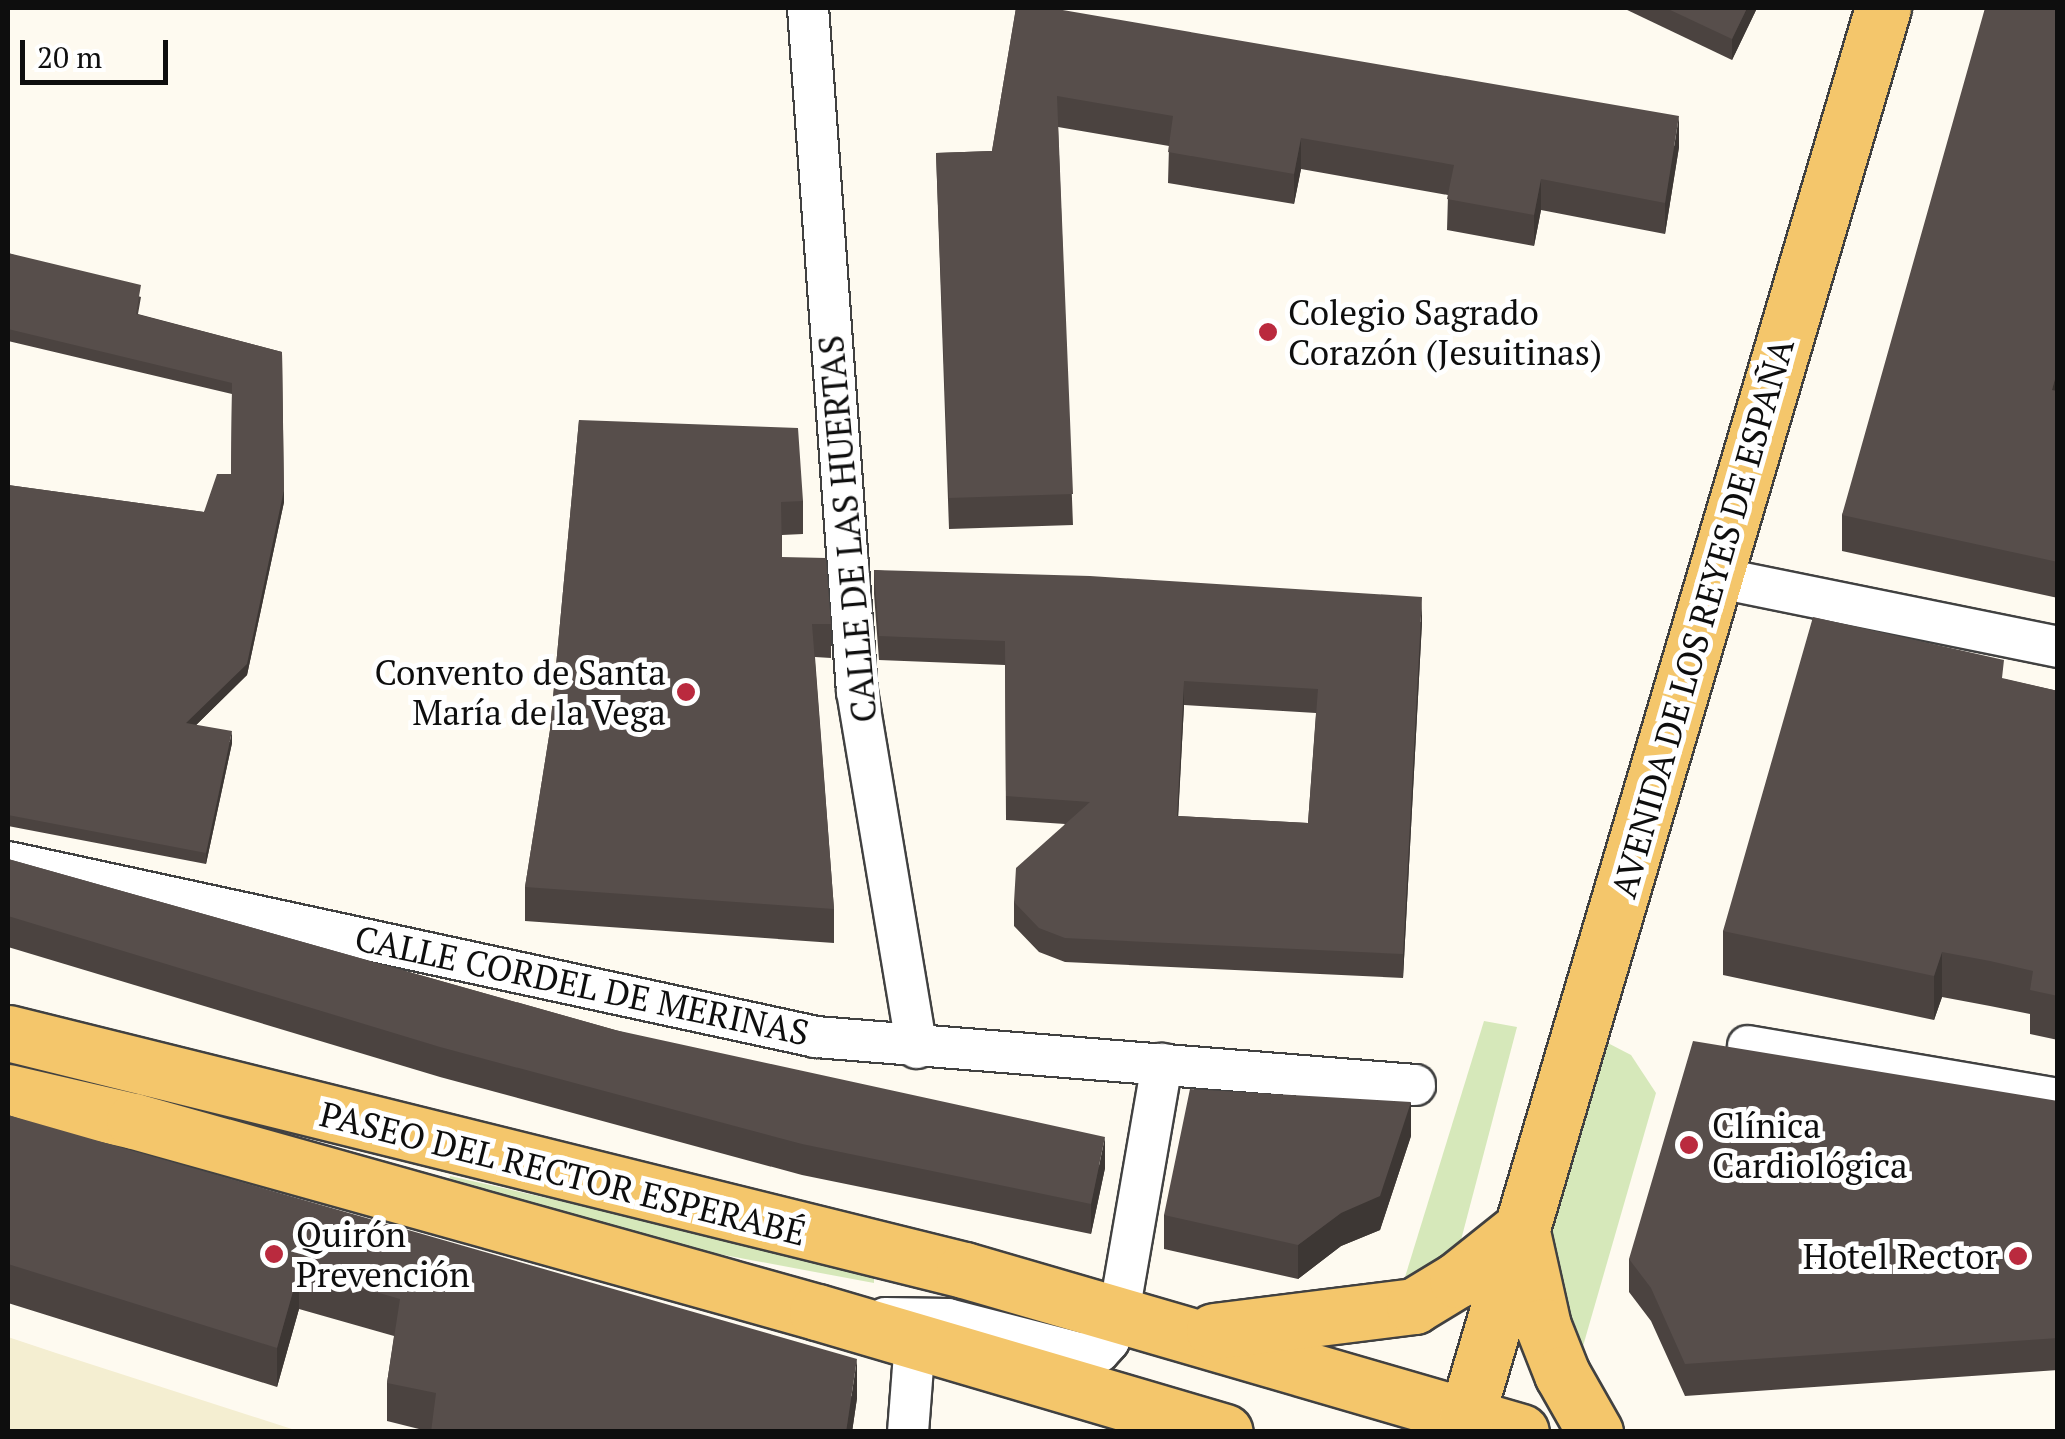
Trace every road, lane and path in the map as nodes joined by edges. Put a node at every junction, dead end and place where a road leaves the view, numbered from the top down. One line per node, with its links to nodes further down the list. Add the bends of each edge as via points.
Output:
1 (808, 8): 8 (street, CALLE DE LAS HUERTAS, via 856,691)
2 (1883, 8): 3 (main road, AVENIDA DE LOS REYES DE ESPAÑA)
3 (1714, 576): 4 (street); 13 (main road, AVENIDA DE LOS REYES DE ESPAÑA)
4 (2058, 647)
5 (8, 862): 8 (street, CALLE CORDEL DE MERINAS, via 816,1037)
6 (8, 1034): 14 (main road, PASEO DEL RECTOR ESPERABÉ)
7 (1748, 1046): 12 (street)
8 (917, 1048): 9 (street, CALLE CORDEL DE MERINAS)
9 (1162, 1064): 10 (street, CALLE CORDEL DE MERINAS); 14 (street)
10 (1415, 1085)
11 (8, 1092): 15 (main road, PASEO DEL RECTOR ESPERABÉ)
12 (2058, 1099)
13 (1521, 1229): 16 (main road, PASEO DEL RECTOR ESPERABÉ, via 1414,1306); 18 (main road, AVENIDA DE LOS REYES DE ESPAÑA); 22 (main road, via 1543,1326)
14 (1119, 1313): 15 (street, PASEO DEL RECTOR ESPERABÉ, via 1100,1352 1079,1353 948,1319); 16 (main road, PASEO DEL RECTOR ESPERABÉ)
15 (830, 1316): 17 (main road, PASEO DEL RECTOR ESPERABÉ)
16 (1176, 1332): 18 (main road, PASEO DEL RECTOR ESPERABÉ)
17 (915, 1340): 19 (street); 20 (main road, PASEO DEL RECTOR ESPERABÉ)
18 (1453, 1423): 21 (main road, PASEO DEL RECTOR ESPERABÉ)
19 (908, 1432)
20 (1225, 1432)
21 (1522, 1432)
22 (1595, 1432)

